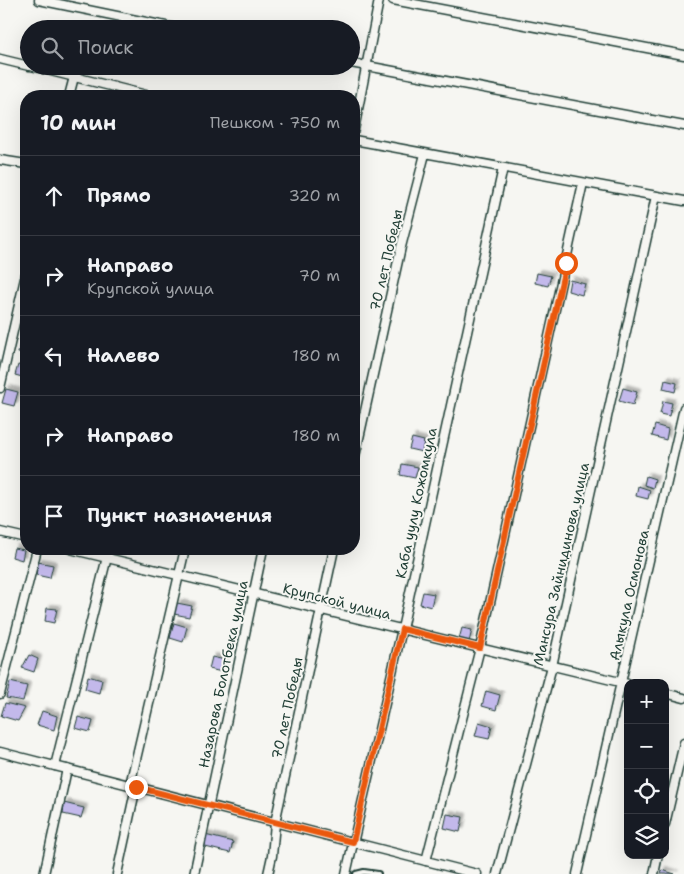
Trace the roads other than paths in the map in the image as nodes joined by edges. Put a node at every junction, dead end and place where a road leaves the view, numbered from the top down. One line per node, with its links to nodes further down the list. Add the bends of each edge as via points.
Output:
1 (39, 0): 4 (street)
2 (379, 0): 9 (street)
3 (393, 0): 5 (street)
4 (136, 20)
5 (684, 55)
6 (0, 58): 7 (street)
7 (20, 63)
8 (360, 65): 9 (street)
9 (366, 66): 14 (street); 15 (street)
10 (66, 75): 11 (street)
11 (74, 77): 12 (street); 13 (street)
12 (71, 90)
13 (123, 90)
14 (360, 98)
15 (684, 126)
16 (360, 141): 17 (street)
17 (425, 154): 20 (street); 27 (street, 70 лет Победы)
18 (0, 160): 19 (street)
19 (20, 163)
20 (503, 168): 21 (street); 40 (street, Каба уулу Кожомкула)
21 (583, 183): 22 (street); 41 (street)
22 (656, 196): 23 (street); 42 (street, Мансура Зайнидинова улица)
23 (684, 201)
24 (20, 300): 25 (street)
25 (0, 388)
26 (684, 408): 43 (street, Алыкула Осмонова)
27 (360, 434)
28 (0, 532): 29 (street)
29 (20, 537)
30 (35, 555): 46 (street)
31 (94, 555): 36 (street, Крупской улица)
32 (107, 555): 36 (street)
33 (184, 555): 37 (street)
34 (262, 555): 38 (street, Назарова Болотбека улица)
35 (333, 555): 39 (street, 70 лет Победы)
36 (106, 558): 37 (street, Крупской улица); 51 (street)
37 (180, 575): 38 (street, Крупской улица); 53 (street)
38 (253, 593): 39 (street, Крупской улица); 54 (street, Назарова Болотбека улица)
39 (321, 610): 40 (street, Крупской улица); 56 (street, 70 лет Победы)
40 (402, 629): 41 (street, Крупской улица); 57 (street, Каба уулу Кожомкула)
41 (480, 648): 42 (street, Крупской улица); 59 (street)
42 (552, 666): 44 (street, Крупской улица); 68 (street, Мансура Зайнидинова улица)
43 (626, 679)
44 (624, 683)
45 (624, 687): 69 (street, Алыкула Осмонова)
46 (0, 694)
47 (669, 694): 48 (street)
48 (684, 698)
49 (684, 743): 55 (street)
50 (0, 752): 51 (street)
51 (55, 766): 52 (street)
52 (67, 769): 53 (street); 60 (street)
53 (133, 786): 54 (street); 61 (street)
54 (208, 805): 56 (street); 62 (street, Назарова Болотбека улица)
55 (667, 814)
56 (275, 822): 57 (street); 63 (street, 70 лет Победы)
57 (353, 842): 59 (street); 64 (street, Каба уулу Кожомкула)
58 (657, 859): 70 (street)
59 (426, 861): 67 (street)
60 (44, 874)
61 (117, 874)
62 (194, 874)
63 (268, 874)
64 (346, 874)
65 (356, 874): 66 (lane)
66 (378, 874)
67 (477, 874)
68 (497, 874)
69 (577, 874)
70 (654, 874)

